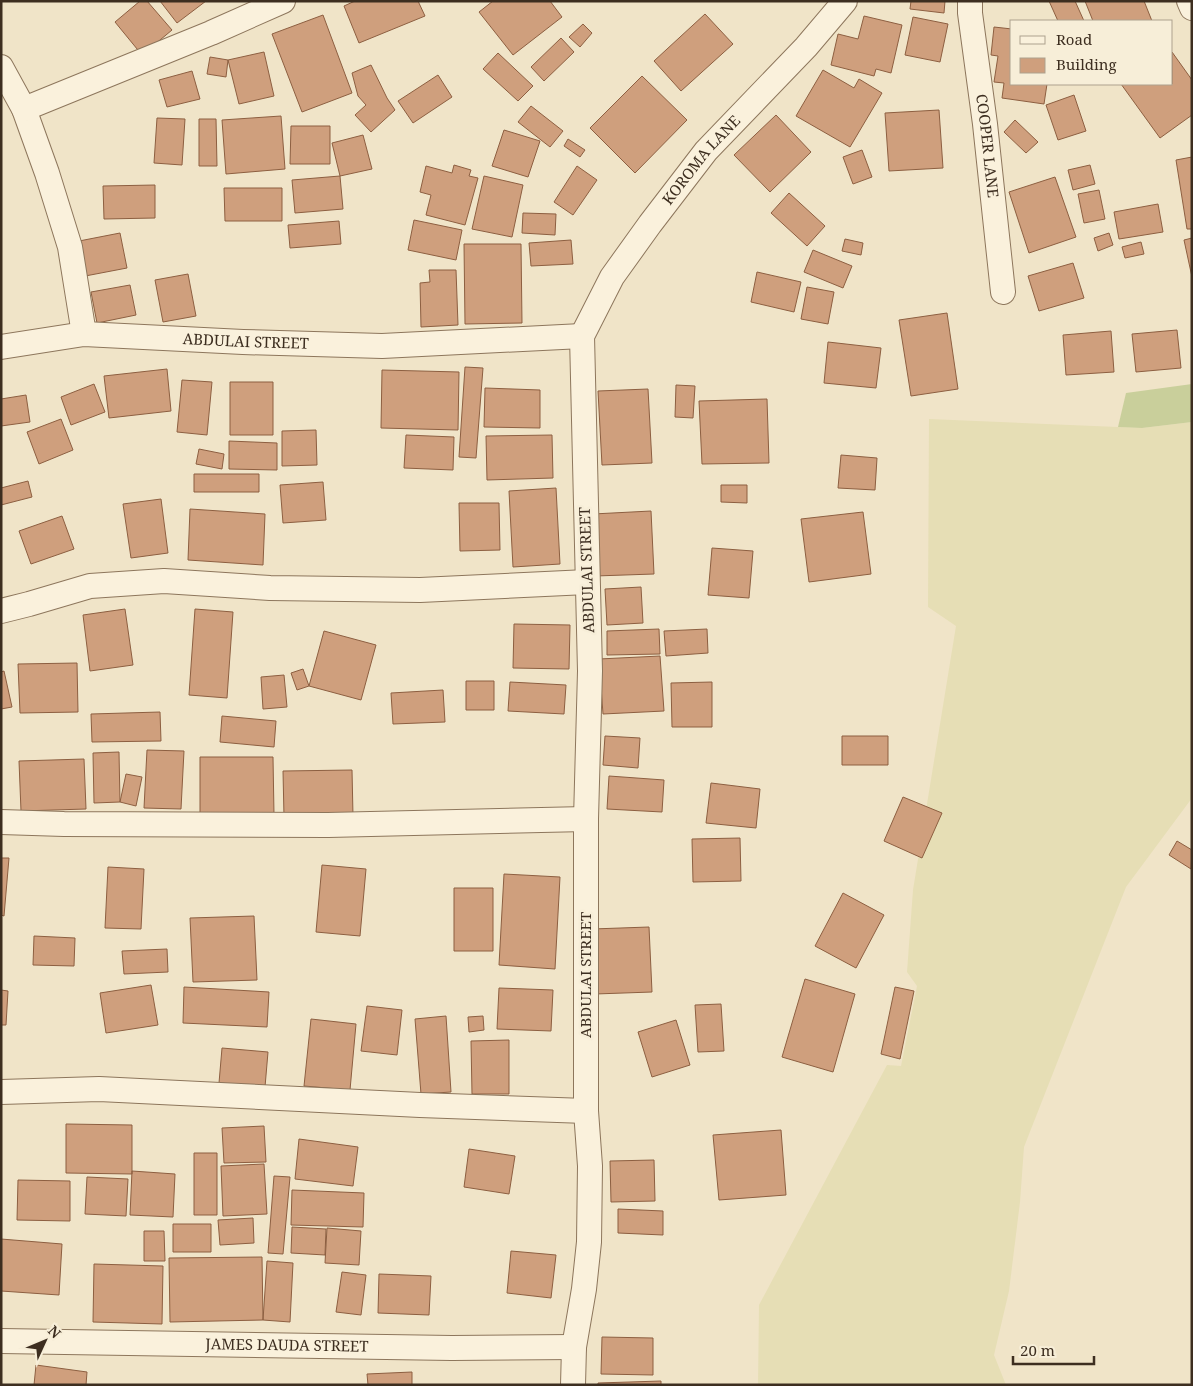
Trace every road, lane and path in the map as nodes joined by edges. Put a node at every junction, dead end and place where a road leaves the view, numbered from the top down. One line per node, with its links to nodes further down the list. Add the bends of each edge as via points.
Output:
1 (283, 1): 7 (street)
2 (845, 1): 10 (street, KOROMA LANE, via 706,151 612,277)
3 (970, 1): 8 (street, COOPER LANE)
4 (1189, 1): 5 (street)
5 (1192, 8)
6 (3, 75): 7 (street)
7 (24, 109): 9 (street, via 70,247)
8 (1003, 292)
9 (84, 334): 10 (street, ABDULAI STREET, via 382,346); 11 (street, ABDULAI STREET)
10 (582, 336): 12 (street, ABDULAI STREET)
11 (1, 347)
12 (587, 582): 13 (street, via 420,590 270,588 164,581 90,586); 14 (street, ABDULAI STREET, via 590,671)
13 (1, 611)
14 (586, 819): 15 (street, via 328,825); 17 (street, ABDULAI STREET)
15 (1, 822)
16 (1, 1092): 17 (street, via 99,1089)
17 (586, 1111): 19 (street, ABDULAI STREET, via 590,1166 589,1242)
18 (1, 1341): 19 (street, JAMES DAUDA STREET)
19 (574, 1347): 20 (street, ABDULAI STREET)
20 (573, 1385)

